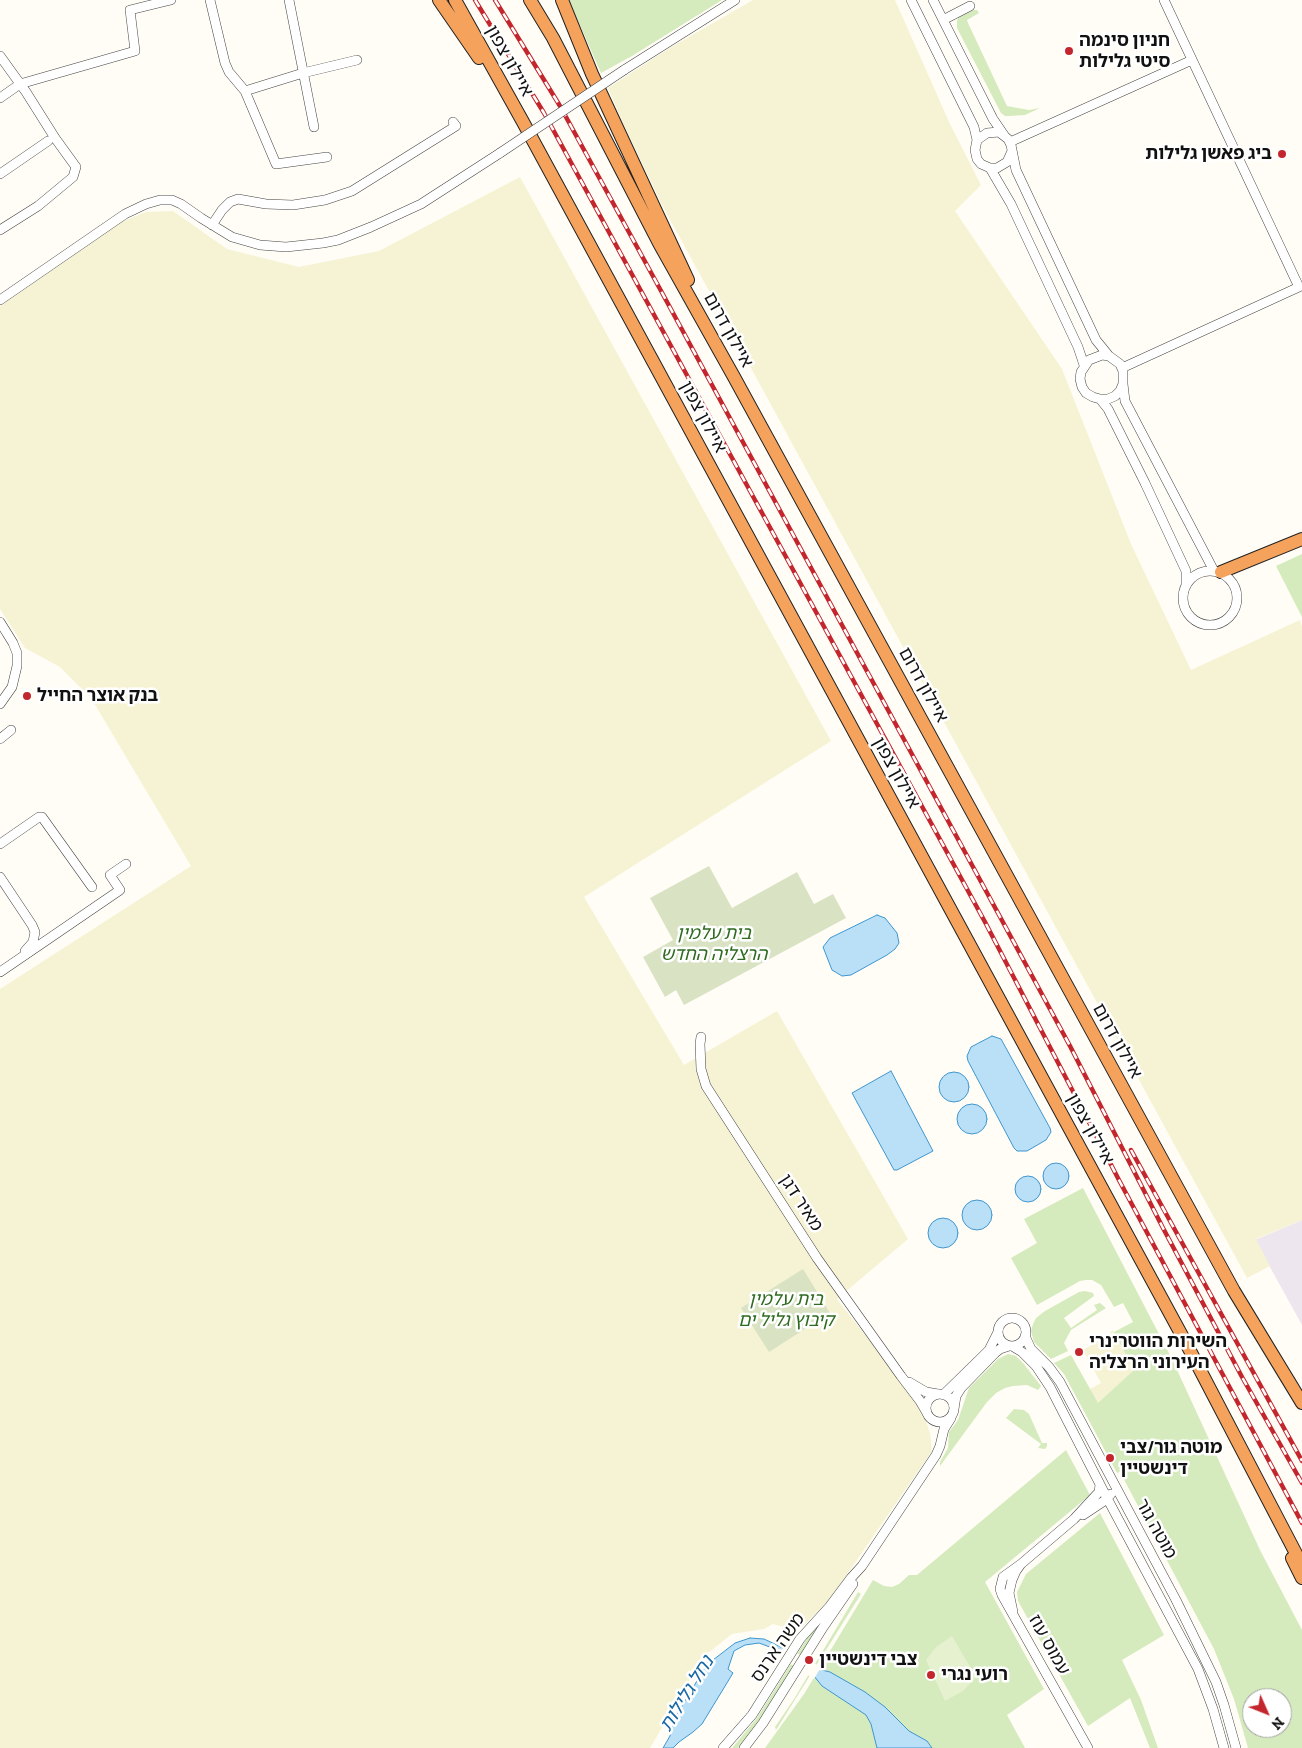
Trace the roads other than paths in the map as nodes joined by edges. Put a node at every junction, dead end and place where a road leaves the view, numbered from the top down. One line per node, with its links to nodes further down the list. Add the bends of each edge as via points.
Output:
1 (171, 0): 18 (street, via 130,10 135,51)
2 (210, 0): 19 (street, via 228,72)
3 (289, 0): 17 (street)
4 (439, 0): 22 (highway)
5 (455, 0): 22 (highway, איילון צפון)
6 (530, 0): 36 (highway, איילון דרום)
7 (562, 0): 36 (highway, via 595,81)
8 (735, 0): 30 (street, bridge, via 421,204 371,227 338,240 286,247 260,245 232,237)
9 (911, 0): 24 (street, via 974,127)
10 (933, 0): 13 (street)
11 (1164, 0): 16 (street)
12 (970, 6): 13 (street)
13 (943, 20): 26 (street, via 992,119)
14 (0, 56): 18 (street)
15 (357, 60): 17 (street)
16 (1192, 60): 26 (street); 35 (street, via 1299,287)
17 (303, 73): 19 (street); 23 (street)
18 (20, 84): 20 (street); 31 (street, via 76,167 73,177 38,206)
19 (246, 91): 27 (street, via 276,164)
20 (0, 98)
21 (453, 122): 30 (street, via 456,126 352,191 325,200 293,204 238,199 222,210)
22 (523, 122): 54 (highway, איילון צפון)
23 (314, 127)
24 (977, 140): 26 (street, via 993,131); 28 (street, via 977,159)
25 (48, 141): 29 (street)
26 (1009, 143): 28 (street, via 1007,162); 33 (street, via 1016,170 1096,340)
27 (327, 157)
28 (990, 168): 34 (street, via 1015,212)
29 (0, 174)
30 (212, 225): 32 (street, via 172,200 146,204 125,214)
31 (0, 230)
32 (0, 300)
33 (1109, 356): 34 (street, via 1095,356); 35 (street)
34 (1084, 365): 38 (street, via 1080,379 1082,387 1086,393)
35 (1122, 368): 37 (street)
36 (734, 377): 58 (highway, איילון דרום, via 1234,1291)
37 (1123, 384): 38 (street, via 1114,396); 40 (street, via 1125,401)
38 (1100, 399): 41 (street, via 1108,409 1186,571)
39 (1302, 539): 40 (highway)
40 (1217, 572): 41 (street, via 1199,573); 41 (street, via 1226,574 1236,586 1238,599 1233,613 1219,624 1204,625 1190,617 1183,602)
41 (1186, 586)
42 (0, 622): 43 (street, via 17,653 17,666 12,687)
43 (0, 704)
44 (11, 730): 45 (street)
45 (0, 739)
46 (0, 844): 49 (street, via 42,817)
47 (126, 864): 50 (street, via 110,875 120,890)
48 (0, 877): 50 (street, via 32,925 35,937 28,949)
49 (92, 887)
50 (0, 970)
51 (701, 1038): 56 (street, מאיר דגן, via 706,1086 812,1250)
52 (998, 1332): 53 (street, via 1001,1323 1014,1318 1022,1322); 55 (street, via 1001,1341); 57 (street, via 983,1356)
53 (1025, 1336): 55 (street, via 1020,1343); 62 (street, מוטה גור, via 1031,1349 1060,1382)
54 (1186, 1343): 65 (highway); 66 (highway, איילון צפון)
55 (1010, 1346): 59 (street, משה ארנס, via 995,1353 961,1388); 62 (street, מוטה גור, via 1022,1352 1036,1366)
56 (901, 1376): 57 (street, מאיר דגן, via 921,1390); 60 (street, מאיר דגן)
57 (941, 1394): 59 (street, via 952,1401); 60 (street, via 929,1400)
58 (1302, 1404)
59 (952, 1413): 60 (street, via 943,1422); 61 (street, משה ארנס)
60 (930, 1416): 61 (street)
61 (940, 1442): 67 (street, משה ארנס, via 936,1455)
62 (1107, 1491): 63 (street); 63 (street, via 1099,1492); 64 (street, מוטה גור); 74 (street, מוטה גור, via 1124,1504 1203,1654 1224,1705)
63 (1097, 1501): 64 (street); 72 (street, עמוס עוז, via 1008,1573 1000,1589 1005,1604)
64 (1112, 1507): 73 (street, מוטה גור, via 1198,1669)
65 (1290, 1554): 68 (highway); 69 (highway)
66 (1302, 1565)
67 (860, 1568): 70 (street, משה ארנס, via 800,1639 752,1715); 71 (street, משה ארנס, via 855,1581)
68 (1302, 1578)
69 (1302, 1583)
70 (723, 1748)
71 (744, 1748)
72 (1088, 1748)
73 (1224, 1748)
74 (1236, 1748)

